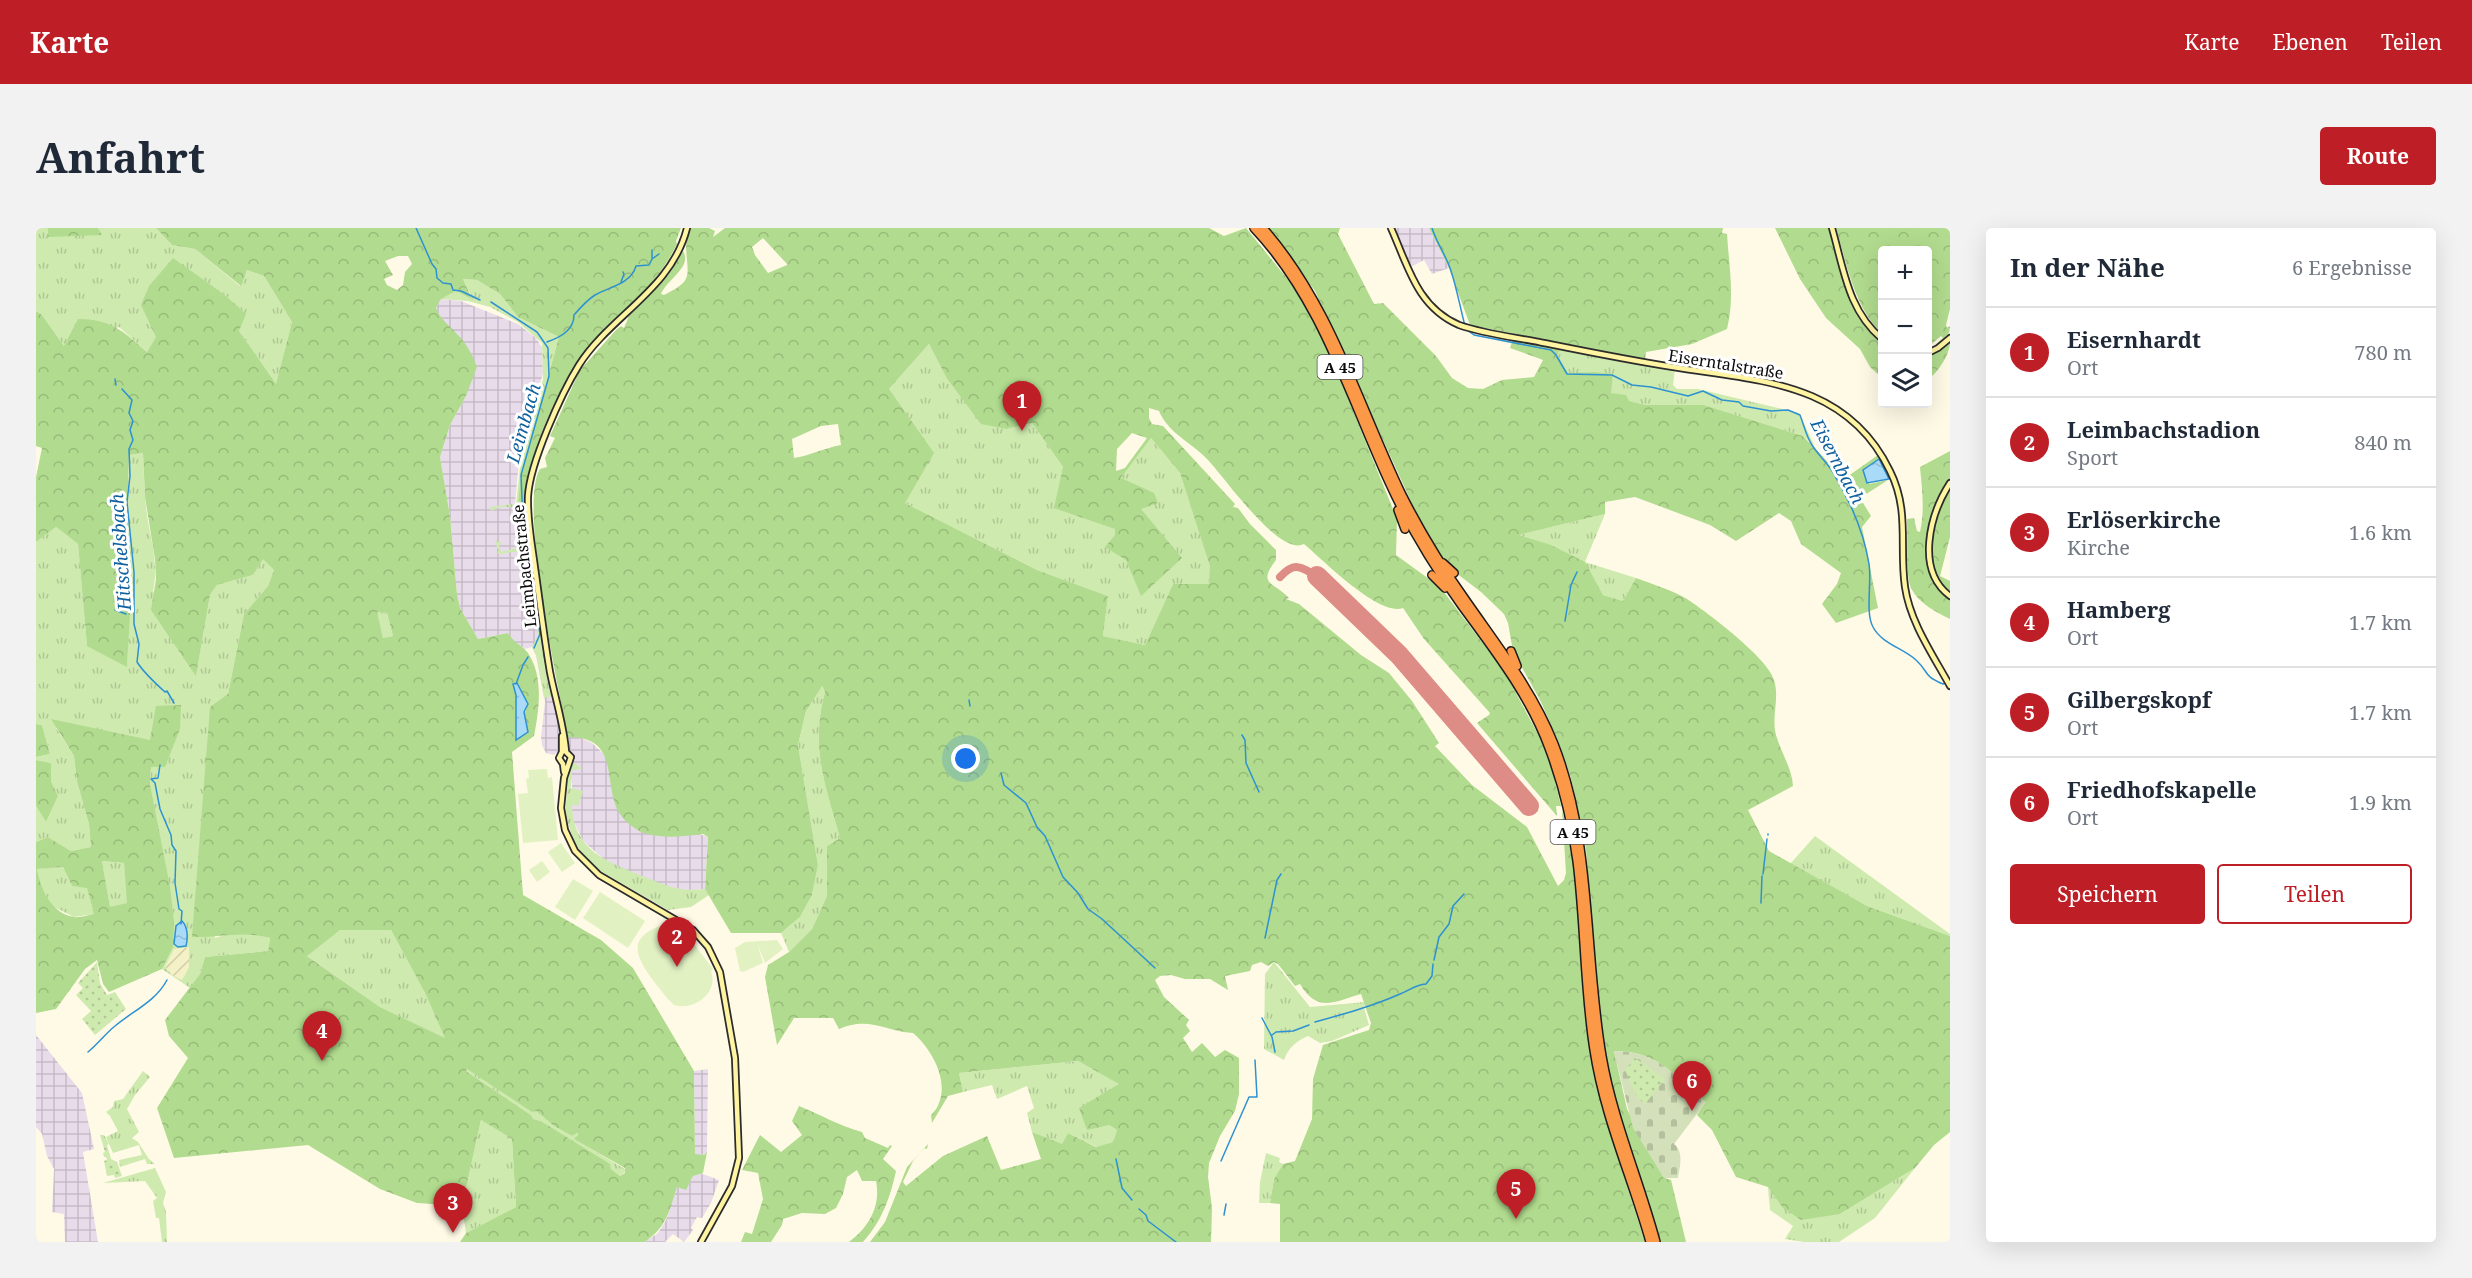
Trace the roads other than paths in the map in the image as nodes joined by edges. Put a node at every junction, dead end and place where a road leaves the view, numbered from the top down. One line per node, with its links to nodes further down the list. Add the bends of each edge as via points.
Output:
1 (687, 228): 22 (main road, Leimbachstraße, via 679,252 650,292 579,364 559,401 532,474 529,525)
2 (1254, 228): 6 (highway, A 45, via 1287,268)
3 (1263, 228): 6 (highway, A 45, via 1292,265)
4 (1391, 228): 21 (main road, Eiserntalstraße, via 1423,297 1444,317 1466,327 1643,362 1774,382 1814,396 1845,415 1872,441 1892,475 1904,517 1908,600)
5 (1832, 228): 7 (main road, via 1856,307)
6 (1322, 323): 10 (highway, A 45)
7 (1878, 335)
8 (1950, 338): 9 (main road)
9 (1932, 350)
10 (1362, 410): 11 (highway, A 45); 14 (highway, A 45)
11 (1389, 482): 13 (highway); 18 (highway, A 45, via 1429,557)
12 (1950, 483): 17 (main road, via 1934,518 1929,553 1933,574)
13 (1405, 529)
14 (1435, 555): 15 (highway); 20 (highway, A 45)
15 (1454, 573)
16 (1432, 575): 18 (highway)
17 (1950, 596)
18 (1461, 605): 24 (highway, A 45, via 1532,710 1564,795 1577,863)
19 (1511, 651): 20 (highway)
20 (1524, 682): 24 (highway, A 45, via 1553,742 1576,817)
21 (1948, 682)
22 (564, 752): 23 (main road, Leimbachstraße, via 559,758); 23 (main road, Leimbachstraße, via 571,757)
23 (565, 763): 26 (main road, Leimbachstraße, via 561,801 564,825 581,859 599,875 693,930 708,947 720,972 735,1058 739,1158 732,1186)
24 (1597, 1048): 25 (highway, A 45)
25 (1598, 1057): 27 (highway, A 45, via 1609,1119); 28 (highway, A 45)
26 (701, 1242)
27 (1650, 1242)
28 (1656, 1242)

